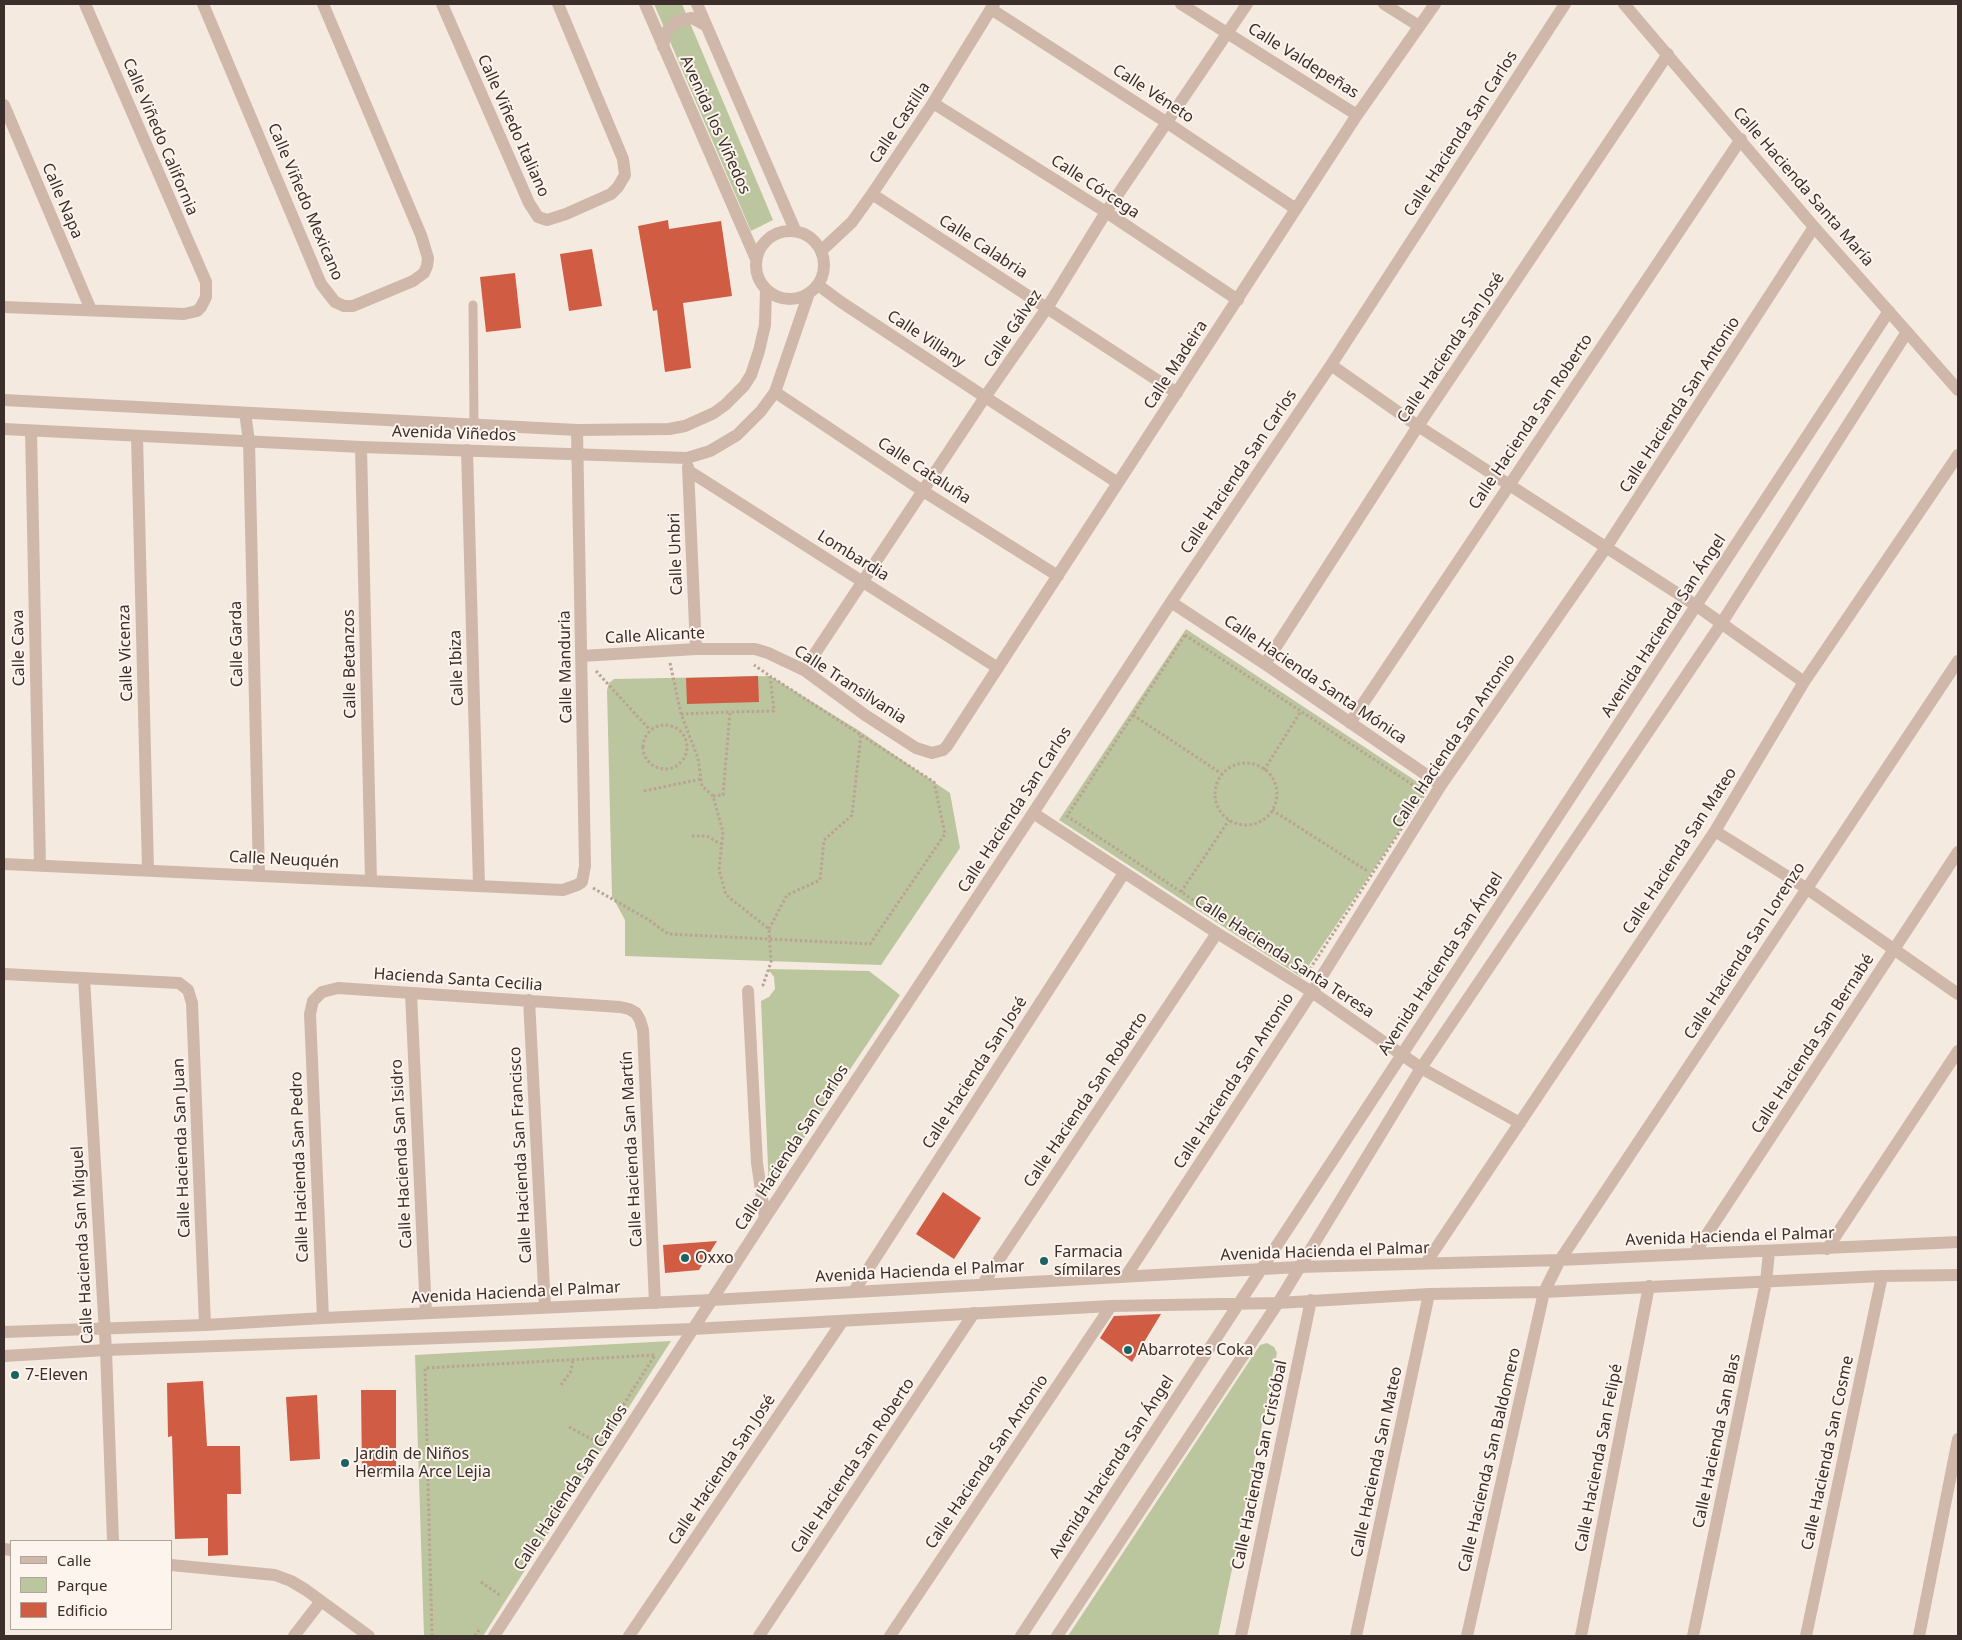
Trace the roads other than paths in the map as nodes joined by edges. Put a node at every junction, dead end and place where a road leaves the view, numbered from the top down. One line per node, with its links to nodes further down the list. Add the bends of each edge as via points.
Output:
1 (85, 4): 38 (street, Calle Viñedo California, via 206,282 206,297 201,307 191,313)
2 (203, 4): 3 (street, Calle Viñedo Mexicano, via 322,284 335,302 353,306 413,281 424,273 428,258)
3 (323, 4)
4 (442, 4): 5 (street, Calle Viñedo Italiano, via 529,203 538,217 547,220 611,194 625,175 623,159)
5 (558, 4)
6 (645, 4): 18 (street, Avenida los Viñedos)
7 (696, 4): 15 (street, Avenida los Viñedos)
8 (1180, 4): 17 (street, Calle Valdepeñas)
9 (1247, 4): 17 (street, Calle Gálvez)
10 (1384, 4): 16 (street)
11 (1435, 4): 16 (street, Calle Madeira)
12 (1565, 4): 41 (street, Calle Hacienda San Carlos)
13 (1624, 4): 19 (street, Calle Hacienda Santa María)
14 (993, 6): 20 (street, Calle Castilla); 23 (street, Calle Véneto)
15 (706, 25): 18 (street, via 692,18 677,21 666,32); 29 (street, Avenida los Viñedos)
16 (1419, 26): 22 (street, Calle Madeira)
17 (1228, 34): 22 (street, Calle Valdepeñas); 23 (street, Calle Gálvez)
18 (664, 47): 31 (street, Avenida los Viñedos)
19 (1668, 54): 24 (street, Calle Hacienda Santa María); 49 (street, Calle Hacienda San José)
20 (933, 104): 25 (street, Calle Castilla); 27 (street, Calle Córcega)
21 (4, 105): 38 (street, Calle Napa)
22 (1357, 115): 26 (street, Calle Madeira)
23 (1166, 122): 26 (street, Calle Véneto); 27 (street, Calle Gálvez)
24 (1741, 139): 28 (street, Calle Hacienda Santa María); 62 (street, Calle Hacienda San Roberto)
25 (872, 194): 30 (street, Calle Castilla, via 852,222); 37 (street, Calle Calabria)
26 (1296, 209): 34 (street, Calle Madeira)
27 (1106, 212): 34 (street, Calle Córcega); 37 (street, Calle Gálvez)
28 (1814, 227): 39 (street, Calle Hacienda Santa María); 64 (street, Calle Hacienda San Antonio)
29 (795, 230): 30 (street, via 814,240); 31 (street, via 774,233 759,248)
30 (822, 251): 33 (street, via 823,274)
31 (756, 258): 32 (street, via 757,275)
32 (766, 289): 33 (street, via 787,299 799,298); 51 (street, Avenida Viñedos, via 760,352 744,386 725,405 700,421 669,429)
33 (814, 289): 43 (street, Avenida Viñedos); 45 (street, Calle Villany, via 841,302)
34 (1238, 300): 44 (street, Calle Madeira)
35 (473, 305): 48 (lane)
36 (4, 307): 38 (street)
37 (1047, 308): 44 (street, Calle Calabria); 45 (street, Calle Gálvez)
38 (91, 310)
39 (1889, 311): 40 (street, Calle Hacienda Santa María); 68 (street, Avenida Hacienda San Ángel)
40 (1907, 332): 42 (street, Calle Hacienda Santa María); 69 (street)
41 (1331, 365): 49 (street); 67 (street, Calle Hacienda San Carlos)
42 (1958, 390)
43 (774, 392): 59 (street, Avenida Viñedos, via 761,412 737,434 710,451); 63 (street, Calle Cataluña)
44 (1177, 393): 61 (street, Calle Madeira)
45 (985, 398): 61 (street, Calle Villany); 63 (street, Calle Gálvez)
46 (4, 400): 47 (street, Avenida Viñedos)
47 (245, 413): 48 (street, Avenida Viñedos); 54 (street, Calle Garda)
48 (474, 424): 51 (street, Avenida Viñedos)
49 (1418, 426): 62 (street); 74 (street, Calle Hacienda San José)
50 (4, 429): 52 (street, Avenida Viñedos)
51 (577, 430): 58 (street, Calle Manduria)
52 (31, 431): 53 (street, Avenida Viñedos); 85 (street, Calle Cava)
53 (137, 436): 54 (street, Avenida Viñedos); 86 (street, Calle Vicenza)
54 (249, 441): 55 (street, Avenida Viñedos); 88 (street, Calle Garda)
55 (361, 447): 56 (street, Avenida Viñedos); 89 (street, Calle Betanzos)
56 (467, 450): 58 (street, Avenida Viñedos); 90 (street, Calle Ibiza)
57 (1958, 454): 77 (street, Calle Hacienda San Mateo)
58 (578, 455): 59 (street, Avenida Viñedos); 72 (street, Calle Manduria)
59 (687, 458): 60 (street, Calle Unbri)
60 (689, 471): 66 (street, Lombardia); 71 (street, Calle Unbri)
61 (1118, 483): 65 (street, Calle Madeira)
62 (1508, 484): 64 (street); 78 (street, Calle Hacienda San Roberto)
63 (923, 491): 65 (street, Calle Cataluña); 66 (street, Calle Gálvez)
64 (1608, 546): 68 (street); 80 (street, Calle Hacienda San Antonio)
65 (1058, 576): 75 (street, Calle Madeira)
66 (863, 582): 75 (street, Lombardia); 76 (street, Calle Gálvez)
67 (1170, 602): 74 (street, Calle Hacienda Santa Mónica); 81 (street, Calle Hacienda San Carlos)
68 (1697, 606): 69 (street); 105 (street, Avenida Hacienda San Ángel)
69 (1721, 624): 77 (street); 106 (street)
70 (731, 648): 71 (street, Calle Alicante); 76 (street, Calle Transilvania, via 755,649)
71 (696, 649): 72 (street, Calle Alicante)
72 (582, 656): 92 (street, Calle Manduria, via 585,866 582,882)
73 (1958, 661): 91 (street, Calle Hacienda San Lorenzo)
74 (1265, 664): 78 (street, Calle Hacienda Santa Mónica)
75 (998, 668): 79 (street, Calle Madeira)
76 (804, 670): 79 (street, Calle Transilvania, via 916,748 932,752)
77 (1804, 682): 82 (street, Calle Hacienda San Mateo)
78 (1350, 723): 80 (street, Calle Hacienda Santa Mónica)
79 (947, 746)
80 (1441, 784): 98 (street, Calle Hacienda San Antonio)
81 (1033, 813): 87 (street, Calle Hacienda Santa Teresa); 108 (street, Calle Hacienda San Carlos)
82 (1715, 831): 91 (street); 107 (street, Calle Hacienda San Mateo)
83 (1958, 852): 94 (street, Calle Hacienda San Bernabé)
84 (4, 864): 85 (street, Calle Neuquén)
85 (40, 866): 86 (street, Calle Neuquén)
86 (148, 869): 88 (street, Calle Neuquén)
87 (1124, 873): 93 (street, Calle Hacienda Santa Teresa); 123 (street, Calle Hacienda San José)
88 (259, 875): 89 (street, Calle Neuquén)
89 (371, 881): 90 (street, Calle Neuquén)
90 (479, 885): 92 (street, Calle Neuquén)
91 (1806, 888): 94 (street); 113 (street, Calle Hacienda San Lorenzo)
92 (563, 890)
93 (1217, 933): 98 (street, Calle Hacienda Santa Teresa); 121 (street, Calle Hacienda San Roberto)
94 (1894, 950): 100 (street); 112 (street, Calle Hacienda San Bernabé)
95 (4, 974): 96 (street)
96 (84, 978): 137 (street, Calle Hacienda San Juan, via 171,982 188,990 192,1003); 138 (street, Calle Hacienda San Miguel)
97 (748, 991): 108 (street, via 757,1163)
98 (1312, 992): 105 (street, Calle Hacienda Santa Teresa); 118 (street, Calle Hacienda San Antonio)
99 (411, 994): 101 (street, Hacienda Santa Cecilia); 103 (street, Hacienda Santa Cecilia, via 330,989 313,1000); 133 (street, Calle Hacienda San Isidro)
100 (1958, 994)
101 (529, 1000): 102 (street, Hacienda Santa Cecilia); 132 (street, Calle Hacienda San Francisco)
102 (620, 1007): 128 (street, Calle Hacienda San Martín, via 636,1013 643,1030)
103 (310, 1014): 135 (street, Calle Hacienda San Pedro)
104 (1958, 1051): 110 (street)
105 (1401, 1054): 106 (street, Calle Hacienda Santa Teresa); 116 (street, Avenida Hacienda San Ángel)
106 (1420, 1068): 107 (street, Calle Hacienda Santa Teresa); 115 (street)
107 (1520, 1123): 114 (street, Calle Hacienda San Mateo)
108 (764, 1218): 126 (street, Calle Hacienda San Carlos)
109 (1958, 1242): 110 (street, Avenida Hacienda el Palmar)
110 (1827, 1249): 111 (street, Avenida Hacienda el Palmar)
111 (1769, 1252): 112 (street, Avenida Hacienda el Palmar); 120 (street, Calle Hacienda San Blas)
112 (1694, 1254): 113 (street, Avenida Hacienda el Palmar)
113 (1560, 1260): 114 (street, Avenida Hacienda el Palmar); 124 (street, Calle Hacienda San Lorenzo)
114 (1426, 1264): 115 (street, Avenida Hacienda el Palmar)
115 (1298, 1267): 116 (street, Avenida Hacienda el Palmar); 129 (street)
116 (1260, 1270): 118 (street, Avenida Hacienda el Palmar); 130 (street, Avenida Hacienda San Ángel)
117 (1958, 1275): 119 (street)
118 (1126, 1276): 121 (street, Avenida Hacienda el Palmar)
119 (1882, 1276): 120 (street); 160 (street, Calle Hacienda San Cosme)
120 (1766, 1282): 122 (street); 159 (street, Calle Hacienda San Blas)
121 (982, 1285): 123 (street, Avenida Hacienda el Palmar)
122 (1648, 1286): 124 (street); 158 (street, Calle Hacienda San Felipé)
123 (854, 1291): 126 (street, Avenida Hacienda el Palmar)
124 (1544, 1292): 125 (street); 157 (street, Calle Hacienda San Baldomero)
125 (1429, 1294): 127 (street); 156 (street, Calle Hacienda San Mateo)
126 (712, 1300): 128 (street, Avenida Hacienda el Palmar); 139 (street, Calle Hacienda San Carlos)
127 (1311, 1300): 129 (street); 155 (street, Calle Hacienda San Cristóbal)
128 (655, 1303): 132 (street, Avenida Hacienda el Palmar)
129 (1278, 1303): 130 (street); 154 (street)
130 (1238, 1304): 131 (street); 153 (street, Avenida Hacienda San Ángel)
131 (1111, 1306): 134 (street); 152 (street, Calle Hacienda San Antonio)
132 (545, 1307): 133 (street, Avenida Hacienda el Palmar)
133 (426, 1313): 135 (street, Avenida Hacienda el Palmar)
134 (974, 1313): 136 (street); 151 (street, Calle Hacienda San Roberto)
135 (323, 1318): 137 (street, Avenida Hacienda el Palmar)
136 (842, 1322): 139 (street); 150 (street, Calle Hacienda San José)
137 (205, 1325): 138 (street, Avenida Hacienda el Palmar)
138 (104, 1328): 140 (street, Avenida Hacienda el Palmar); 141 (street, Calle Hacienda San Miguel)
139 (693, 1329): 141 (street); 149 (street, Calle Hacienda San Carlos)
140 (4, 1332)
141 (106, 1350): 142 (street); 144 (street, Calle Hacienda San Miguel)
142 (4, 1356)
143 (1958, 1439): 161 (street)
144 (113, 1540)
145 (172, 1565): 146 (street, via 276,1575)
146 (321, 1601): 147 (street); 148 (street)
147 (294, 1636)
148 (369, 1636)
149 (494, 1636)
150 (629, 1636)
151 (759, 1636)
152 (890, 1636)
153 (1021, 1636)
154 (1058, 1636)
155 (1241, 1636)
156 (1356, 1636)
157 (1467, 1636)
158 (1581, 1636)
159 (1693, 1636)
160 (1806, 1636)
161 (1919, 1636)

